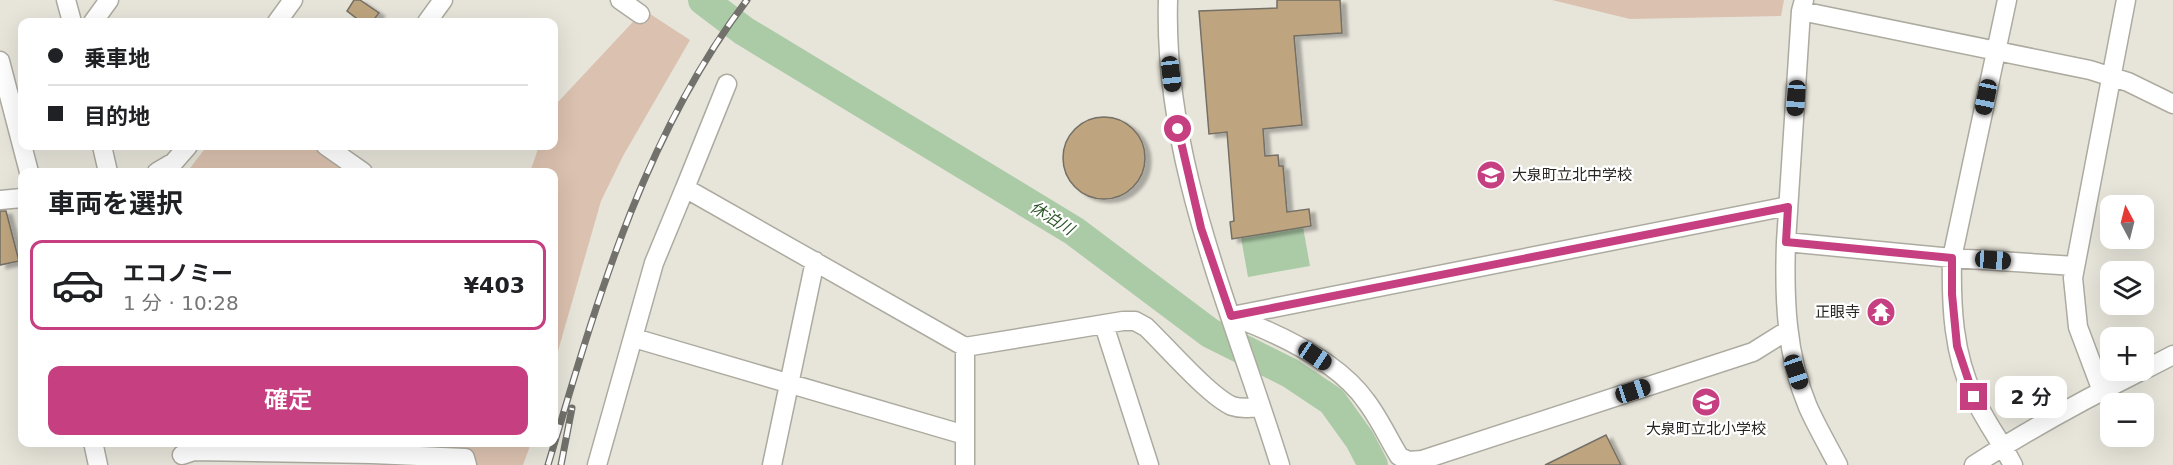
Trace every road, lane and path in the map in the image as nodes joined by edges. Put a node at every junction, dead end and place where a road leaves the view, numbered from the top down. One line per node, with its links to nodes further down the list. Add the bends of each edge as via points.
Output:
1 (66, 0): 11 (street)
2 (109, 0): 12 (street)
3 (293, 0): 13 (street)
4 (443, 0): 14 (street)
5 (620, 0): 10 (street)
6 (1168, 0): 37 (street, via 1178,129 1201,228)
7 (2007, 0): 15 (street)
8 (2126, 0): 17 (street)
9 (1803, 5): 15 (street); 32 (street)
10 (640, 14)
11 (71, 18)
12 (96, 18)
13 (280, 18)
14 (431, 18)
15 (1995, 50): 17 (street); 34 (street)
16 (0, 62): 20 (street)
17 (2110, 75): 19 (street); 36 (street)
18 (727, 84): 29 (street)
19 (2173, 104)
20 (18, 130)
21 (23, 150): 25 (street)
22 (103, 150): 26 (street)
23 (184, 150): 27 (street)
24 (336, 150): 28 (street)
25 (28, 168)
26 (107, 168)
27 (166, 168)
28 (358, 168)
29 (685, 188): 35 (street); 40 (street, via 654,263)
30 (18, 198): 31 (street)
31 (0, 200)
32 (1788, 207): 33 (street); 37 (street)
33 (1786, 242): 34 (street); 39 (street)
34 (1952, 258): 36 (street); 49 (street, via 1957,346 1974,397)
35 (815, 261): 41 (street); 45 (street)
36 (2075, 266): 46 (street, via 2078,327)
37 (1234, 324): 39 (street, via 1267,330 1346,377 1366,401 1399,456 1408,461 1422,460 1753,352); 47 (street)
38 (1104, 325): 41 (street); 47 (street, via 1135,321 1228,404); 57 (street)
39 (1788, 330): 59 (street, via 1808,406)
40 (634, 338): 45 (street); 54 (street)
41 (966, 347): 48 (street)
42 (2173, 356): 43 (street)
43 (2154, 365)
44 (2122, 381): 46 (street)
45 (789, 383): 48 (street); 55 (street)
46 (2102, 391): 49 (street)
47 (1259, 407): 58 (street)
48 (965, 435): 56 (street)
49 (2004, 446): 60 (street); 61 (street)
50 (94, 447): 53 (street)
51 (182, 454): 52 (street, via 372,454)
52 (466, 462)
53 (98, 465)
54 (597, 465)
55 (772, 465)
56 (965, 465)
57 (1149, 465)
58 (1280, 465)
59 (1838, 465)
60 (1974, 465)
61 (2013, 465)

